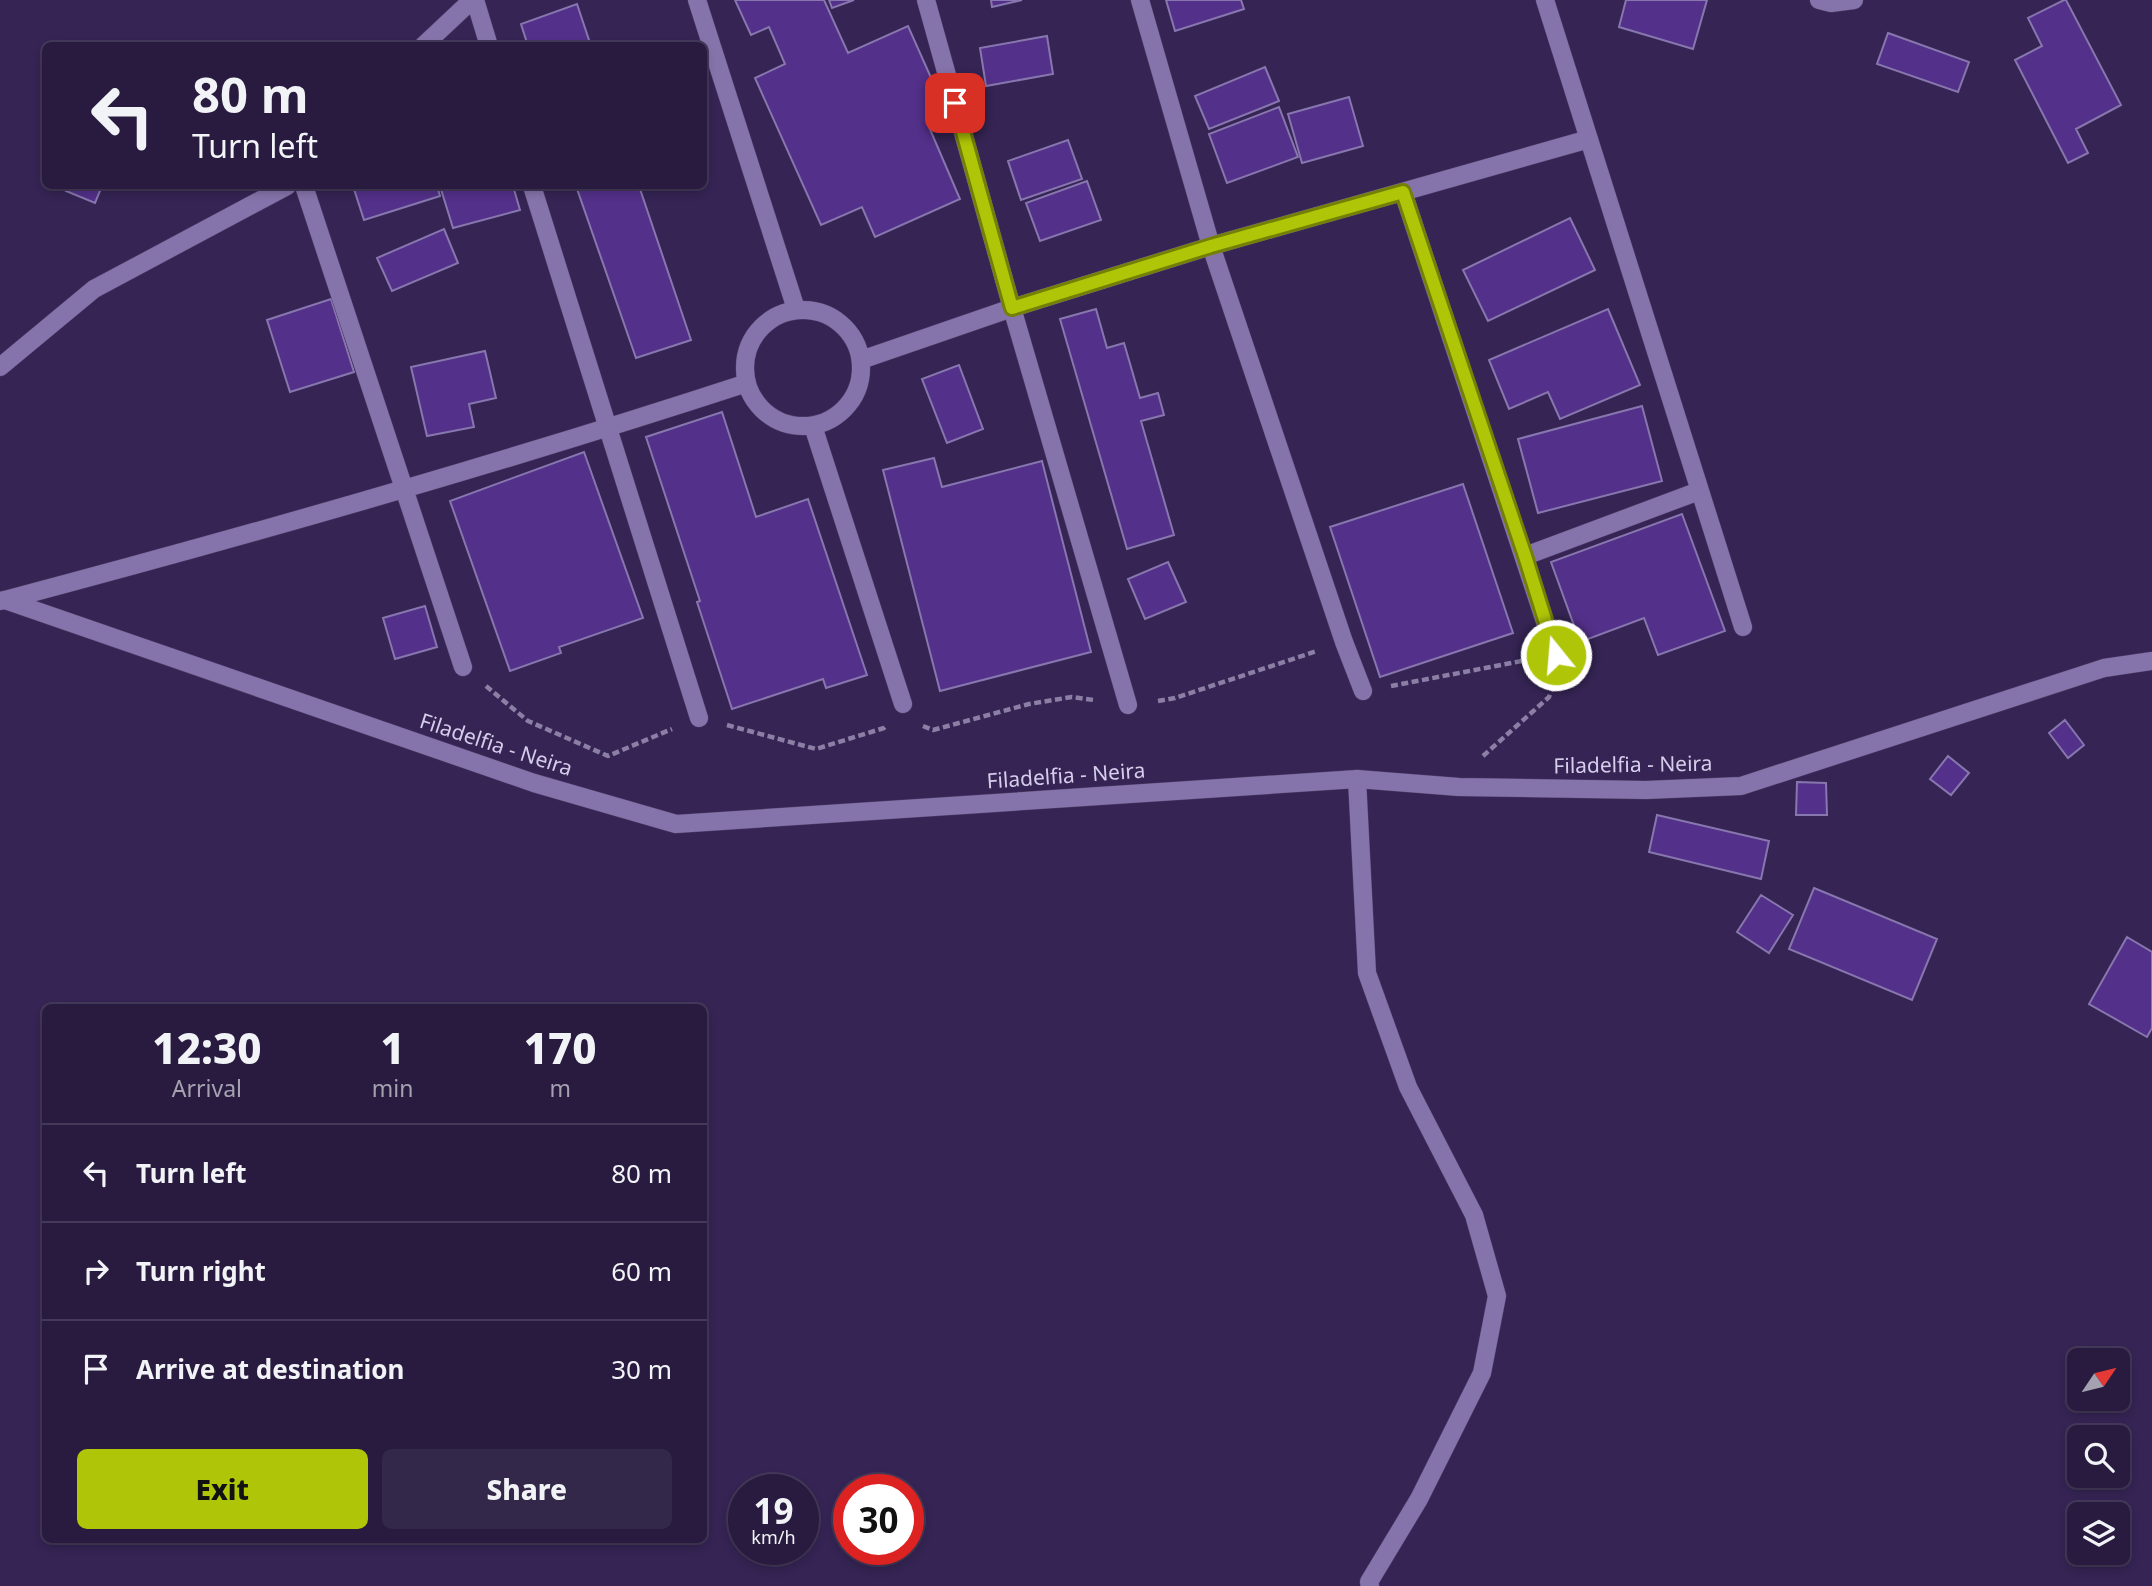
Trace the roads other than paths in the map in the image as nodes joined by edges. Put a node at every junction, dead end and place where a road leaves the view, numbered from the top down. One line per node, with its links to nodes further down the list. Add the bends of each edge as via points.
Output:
1 (473, 0): 8 (street); 9 (street)
2 (697, 0): 17 (street)
3 (926, 0): 16 (street)
4 (1140, 0): 15 (street)
5 (1545, 0): 10 (street)
6 (1819, 0): 7 (street)
7 (1854, 0)
8 (427, 42)
9 (488, 42)
10 (1589, 139): 14 (street); 24 (street)
11 (282, 189): 19 (street, via 94,289)
12 (305, 189): 23 (street)
13 (533, 189): 22 (street)
14 (1403, 192): 15 (street); 25 (street)
15 (1211, 246): 16 (street); 31 (street)
16 (1012, 308): 18 (street); 33 (street)
17 (796, 309): 18 (street, via 815,310 846,328); 20 (street, via 761,327 745,363)
18 (861, 360): 21 (street, via 861,378 845,409)
19 (0, 367)
20 (747, 383): 21 (street, via 765,412 796,426); 22 (street)
21 (813, 426): 32 (street)
22 (607, 428): 23 (street); 34 (street)
23 (405, 489): 26 (street); 30 (street)
24 (1699, 491): 25 (street); 27 (street)
25 (1525, 556): 28 (street)
26 (2, 600): 35 (street, Filadelfia - Neira, via 534,783 676,824)
27 (1743, 627)
28 (1556, 655)
29 (2152, 661): 35 (street, Filadelfia - Neira, via 2104,668 1741,786 1646,790 1459,787)
30 (463, 667)
31 (1363, 691)
32 (903, 704)
33 (1128, 705)
34 (699, 718)
35 (1357, 779): 36 (street, via 1367,974 1408,1087 1474,1215 1497,1296 1482,1373)
36 (1370, 1586)

